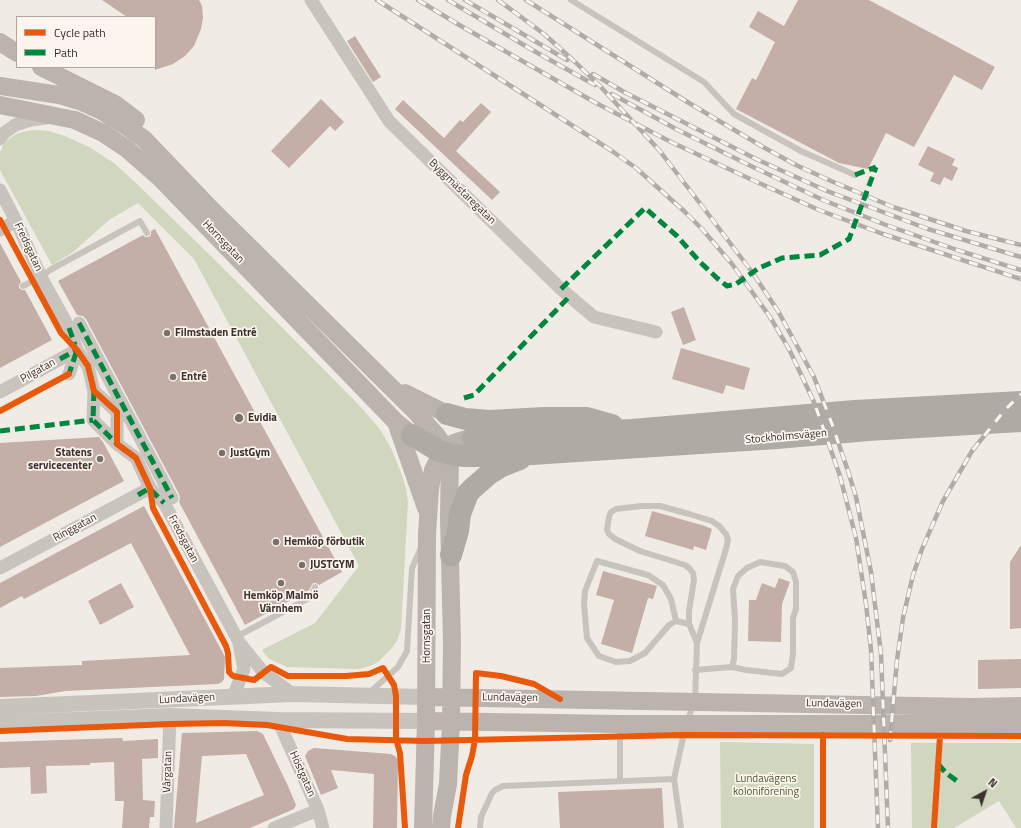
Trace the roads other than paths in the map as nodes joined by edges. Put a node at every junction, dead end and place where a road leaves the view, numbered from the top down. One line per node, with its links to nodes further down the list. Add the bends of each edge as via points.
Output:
1 (311, 0): 19 (street, Byggmästaregatan, via 389,121 561,289 594,317)
2 (571, 0): 10 (lane, via 704,82 734,114 801,151)
3 (0, 42): 4 (main road)
4 (16, 52)
5 (43, 68): 12 (main road, via 115,104 134,118 166,148)
6 (0, 86): 12 (main road, Hornsgatan, via 59,95 102,111 144,139)
7 (5, 106): 8 (main road, Hornsgatan)
8 (58, 116): 9 (street, via 15,125); 29 (main road, Hornsgatan, via 75,120 103,133 139,159)
9 (0, 139)
10 (855, 175)
11 (0, 190): 13 (street, Fredsgatan)
12 (211, 209): 23 (main road, Hornsgatan)
13 (16, 221): 14 (street); 16 (street, Fredsgatan)
14 (0, 230)
15 (147, 233): 16 (lane, via 140,221)
16 (41, 277): 17 (lane); 21 (street, Fredsgatan, via 69,328)
17 (23, 286)
18 (79, 323): 36 (street)
19 (656, 332)
20 (61, 333): 21 (street)
21 (77, 350): 22 (street); 24 (street, Fredsgatan, via 88,366); 25 (street, Pilgatan)
22 (69, 374)
23 (383, 380): 27 (main road, Hornsgatan); 33 (main road, Hornsgatan, via 420,416)
24 (94, 391): 32 (street, Fredsgatan, via 93,420); 32 (street, via 117,412)
25 (0, 392)
26 (1021, 402): 30 (highway, Stockholmsvägen, via 855,411)
27 (447, 414): 30 (highway, Stockholmsvägen, via 489,421 587,418)
28 (1021, 421): 34 (highway, Stockholmsvägen)
29 (404, 428): 33 (highway); 37 (main road)
30 (632, 430): 31 (highway, Stockholmsvägen)
31 (473, 438): 33 (main road, via 454,443)
32 (117, 444): 35 (street, Fredsgatan, via 136,458)
33 (447, 452): 34 (highway, via 463,456); 37 (main road, Hornsgatan, via 438,460 433,470); 39 (main road)
34 (550, 454): 39 (highway, via 502,466 473,488 460,514)
35 (150, 488): 40 (street, Ringgatan); 44 (street, Fredsgatan, via 164,503)
36 (172, 498)
37 (428, 514): 38 (main road, Hornsgatan)
38 (427, 534): 49 (lane, via 412,568 407,651 389,677); 50 (main road, Hornsgatan)
39 (451, 555): 52 (main road)
40 (0, 568)
41 (315, 587): 44 (lane, via 311,597)
42 (676, 621): 42 (lane, via 671,599 663,584 648,575 597,561 585,591 584,604 587,638 599,656 616,662 630,661 645,653 669,625); 43 (lane)
43 (689, 624): 45 (lane); 45 (lane, via 693,573 685,565 640,551 615,539 607,530 611,512 616,509 660,506 712,521 726,534 726,549)
44 (237, 639): 48 (street, Fredsgatan, via 264,673); 51 (street, Fredsgatan, via 244,669)
45 (697, 643): 47 (lane)
46 (732, 667): 46 (lane, via 782,674 791,668 796,582 793,572 785,566 760,562 738,576 733,589 735,620); 47 (lane)
47 (695, 670): 53 (lane)
48 (293, 694): 49 (street, Lundavägen); 51 (street, Lundavägen)
49 (366, 695): 50 (street, Lundavägen)
50 (426, 696): 52 (main road, Lundavägen); 58 (main road, Hornsgatan)
51 (232, 697): 55 (street, Lundavägen)
52 (451, 697): 53 (main road, Lundavägen); 59 (main road)
53 (695, 701): 54 (main road, Lundavägen); 62 (lane)
54 (1021, 706)
55 (0, 707)
56 (170, 716): 57 (street, Lundavägen); 60 (street, Lundavägen); 67 (street, Vårgatan)
57 (279, 720): 58 (street, Lundavägen); 66 (street, Höstgatan)
58 (426, 721): 59 (main road, Lundavägen); 70 (main road, Hornsgatan)
59 (451, 722): 61 (main road, Lundavägen); 71 (main road, via 448,784)
60 (0, 723)
61 (620, 724): 62 (main road, Lundavägen); 65 (lane)
62 (686, 724): 63 (main road, Lundavägen); 64 (lane)
63 (1021, 724)
64 (674, 779): 65 (lane); 73 (lane)
65 (620, 780): 72 (lane, via 503,786 492,793 481,817)
66 (318, 810): 68 (street); 69 (street, Höstgatan)
67 (166, 828)
68 (274, 828)
69 (323, 828)
70 (422, 828)
71 (441, 828)
72 (480, 828)
73 (681, 828)

